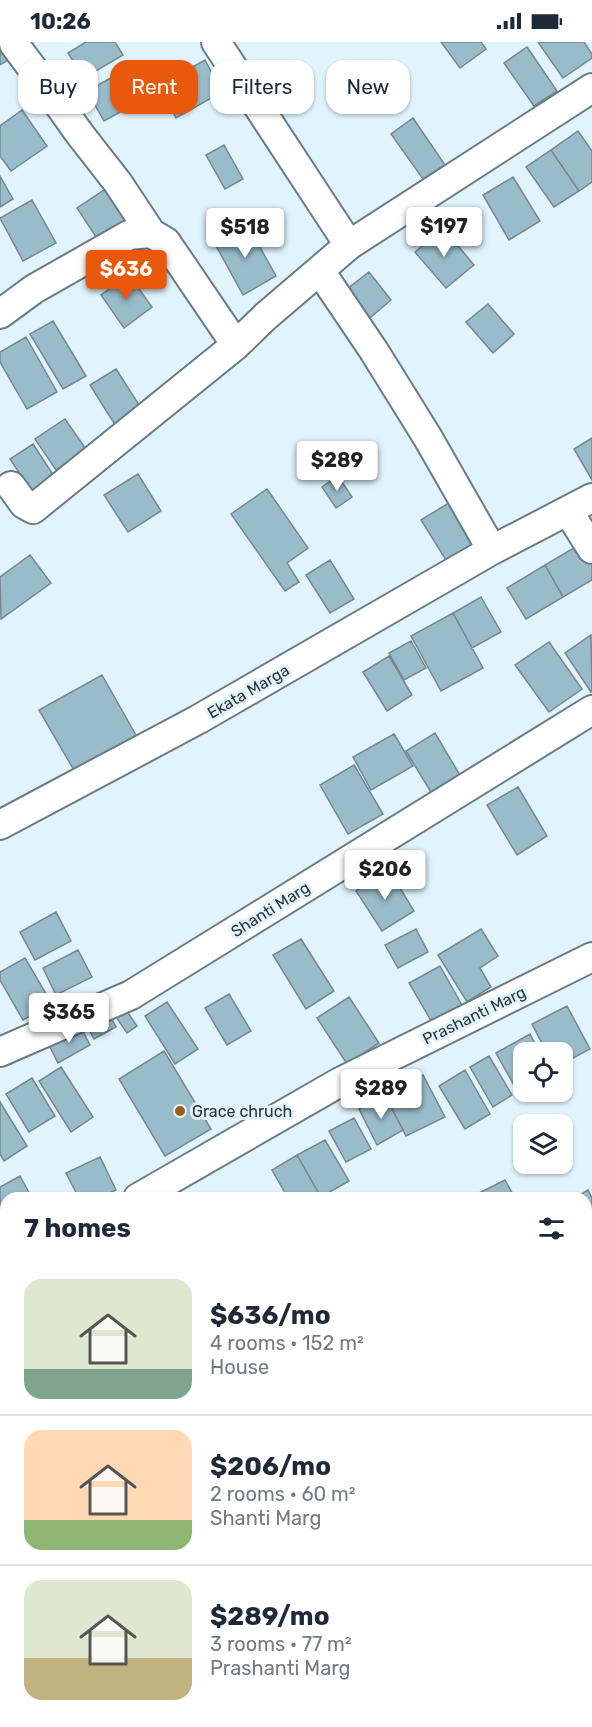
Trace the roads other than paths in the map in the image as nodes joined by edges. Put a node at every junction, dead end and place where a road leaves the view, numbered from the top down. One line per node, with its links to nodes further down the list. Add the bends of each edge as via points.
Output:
1 (216, 42): 5 (street)
2 (14, 44): 4 (street)
3 (592, 88): 5 (street)
4 (151, 233): 7 (street, via 129,235 34,289); 8 (street, via 166,242)
5 (349, 245): 6 (street)
6 (320, 271): 8 (street); 12 (street, via 428,438)
7 (0, 314)
8 (236, 345): 9 (street, via 33,509 24,504)
9 (11, 486)
10 (580, 505): 11 (street); 12 (street, Ekata Marga)
11 (592, 549)
12 (492, 550): 14 (street, Ekata Marga, via 199,719)
13 (592, 710): 16 (street, Shanti Marg, via 131,995)
14 (0, 825)
15 (592, 957): 17 (street, Prashanti Marg, via 340,1082)
16 (0, 1052)
17 (148, 1192)

